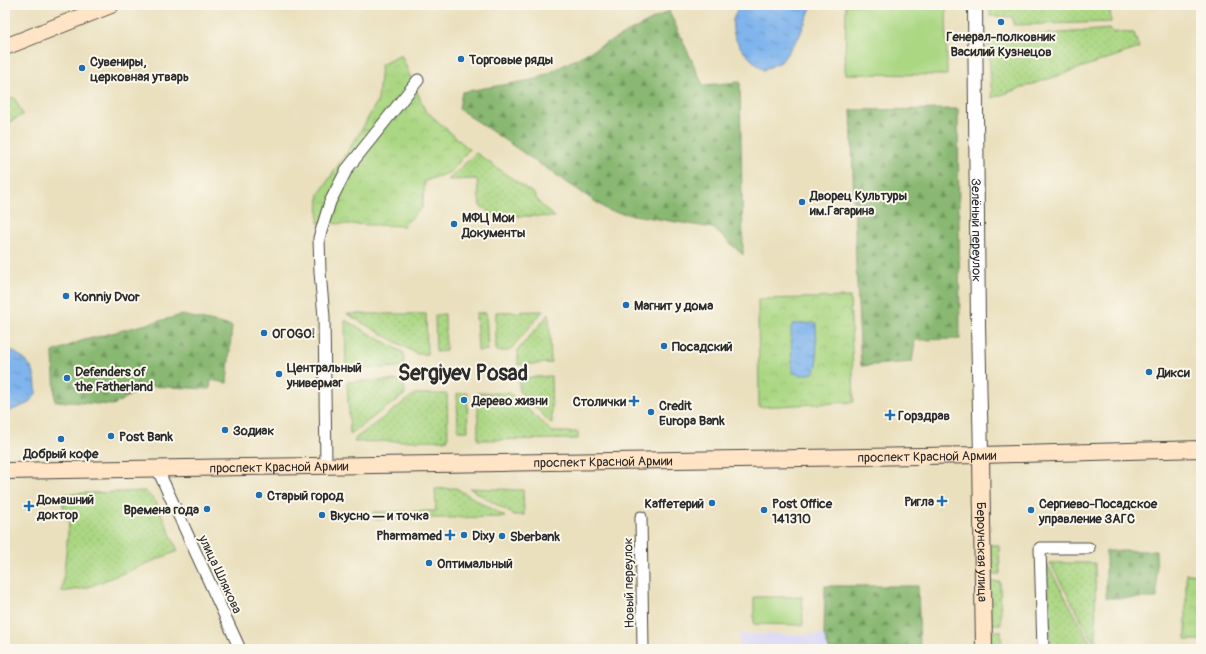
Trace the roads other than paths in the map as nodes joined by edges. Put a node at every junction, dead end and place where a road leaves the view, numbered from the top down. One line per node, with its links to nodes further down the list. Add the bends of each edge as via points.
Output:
1 (111, 5): 3 (main road)
2 (975, 5): 6 (street, Зелёный переулок)
3 (5, 47)
4 (418, 80): 7 (street, via 347,169 330,202 319,238 324,317)
5 (1201, 449): 6 (main road, проспект Красной Армии)
6 (981, 455): 7 (main road, проспект Красной Армии); 14 (main road, Бероунская улица)
7 (326, 465): 8 (main road, проспект Красной Армии)
8 (157, 468): 9 (main road, проспект Красной Армии); 12 (street, улица Шлякова)
9 (5, 471)
10 (641, 517): 13 (street, Новый переулок)
11 (1089, 548): 15 (street, via 1040,548)
12 (240, 649)
13 (643, 649)
14 (984, 649)
15 (1043, 649)

